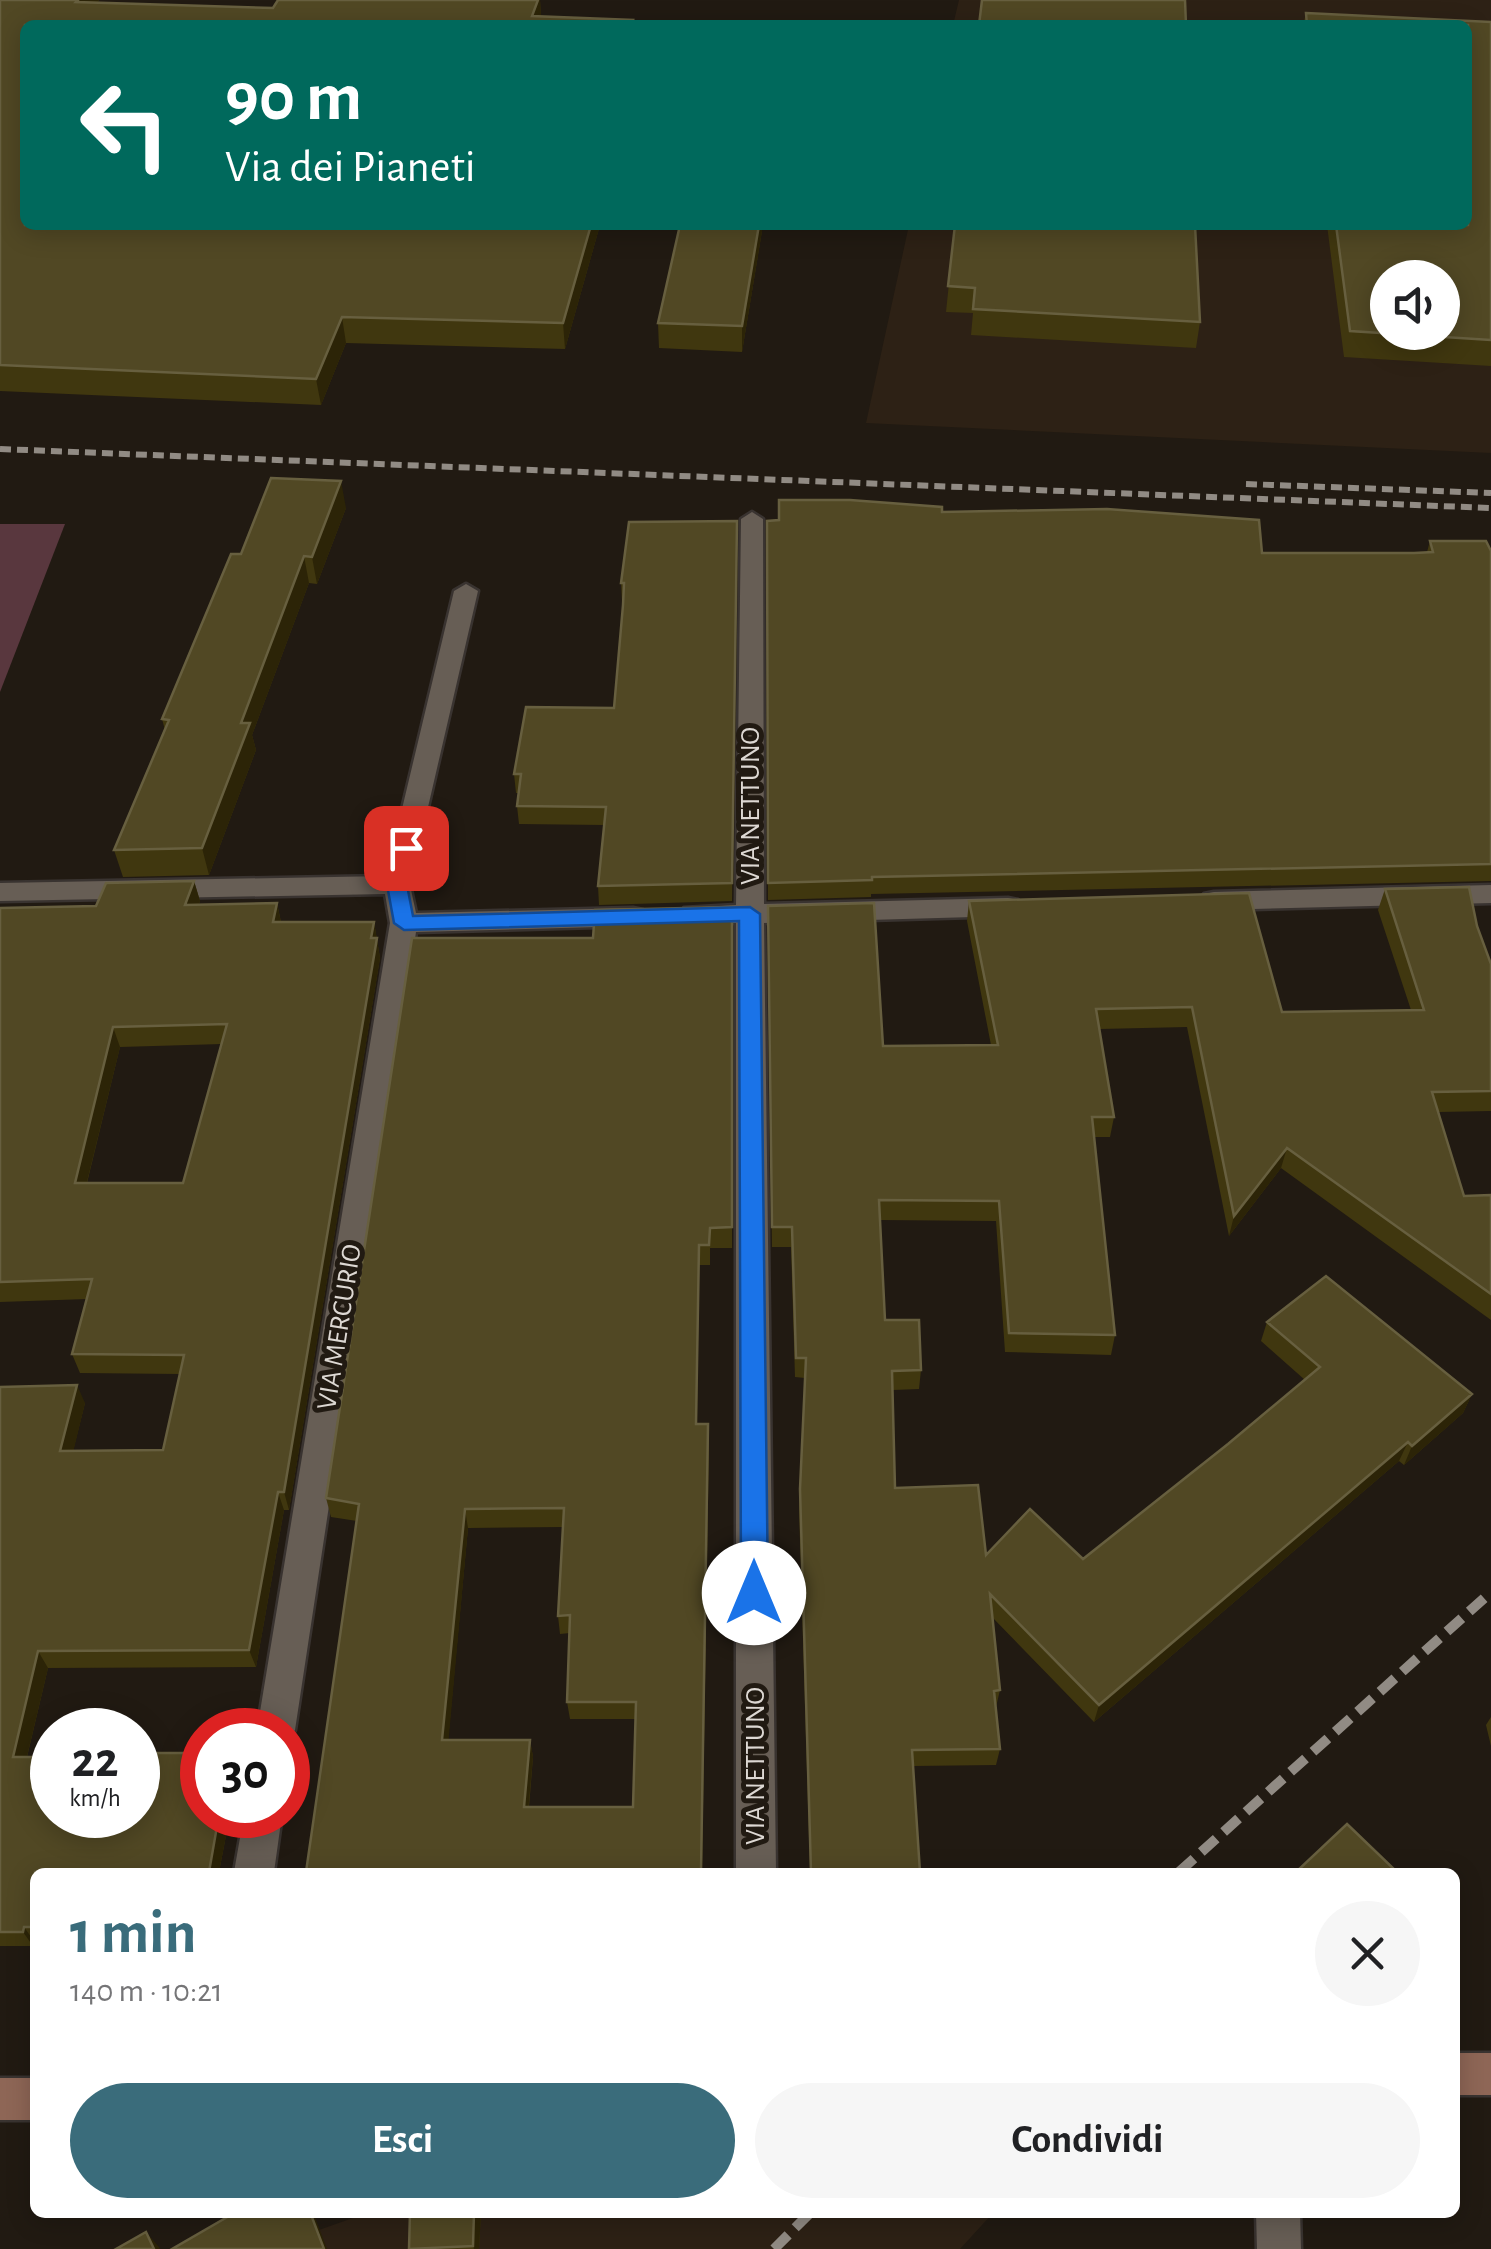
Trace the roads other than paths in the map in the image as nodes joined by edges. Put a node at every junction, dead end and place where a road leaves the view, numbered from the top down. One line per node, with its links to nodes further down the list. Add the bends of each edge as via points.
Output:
1 (752, 519): 8 (street, VIA NETTUNO)
2 (466, 591): 3 (street)
3 (397, 885): 4 (street); 9 (street, VIA MERCURIO)
4 (0, 892)
5 (1491, 894): 6 (street)
6 (1179, 902)
7 (1042, 906): 8 (street)
8 (750, 914): 9 (street); 13 (street, VIA NETTUNO)
9 (404, 923): 10 (street, VIA MERCURIO)
10 (279, 1708)
11 (259, 1838): 12 (street)
12 (255, 1868)
13 (756, 1868)
14 (1460, 2074): 15 (main road)
15 (1491, 2074)
16 (0, 2099): 17 (main road)
17 (30, 2099)
18 (1278, 2218): 19 (street)
19 (1280, 2249)

